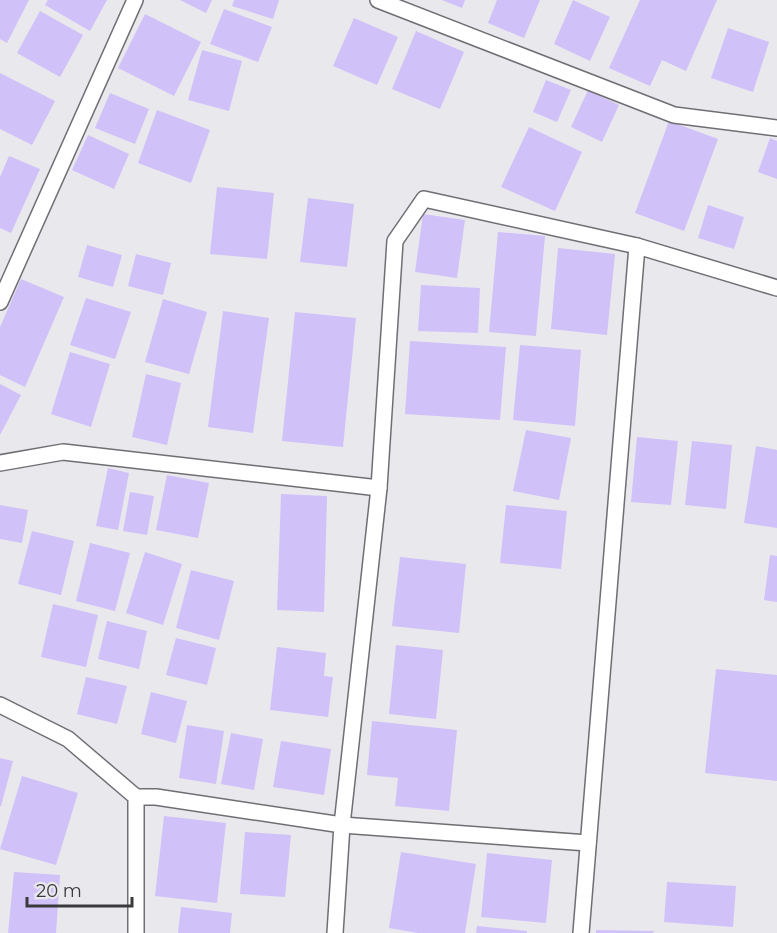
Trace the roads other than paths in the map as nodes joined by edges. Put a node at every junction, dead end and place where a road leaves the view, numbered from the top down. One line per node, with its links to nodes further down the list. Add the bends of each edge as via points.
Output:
1 (135, 0): 6 (lane)
2 (378, 0): 3 (lane, via 674,115)
3 (777, 128)
4 (637, 246): 5 (lane); 8 (lane, via 424,199 395,241); 12 (lane)
5 (777, 288)
6 (0, 302)
7 (0, 463): 8 (lane, via 63,452)
8 (379, 488): 11 (lane)
9 (0, 705): 10 (lane, via 68,739)
10 (136, 798): 11 (lane, via 156,797); 13 (lane)
11 (342, 825): 12 (lane); 14 (lane)
12 (588, 843): 15 (lane)
13 (136, 933)
14 (335, 933)
15 (580, 933)

